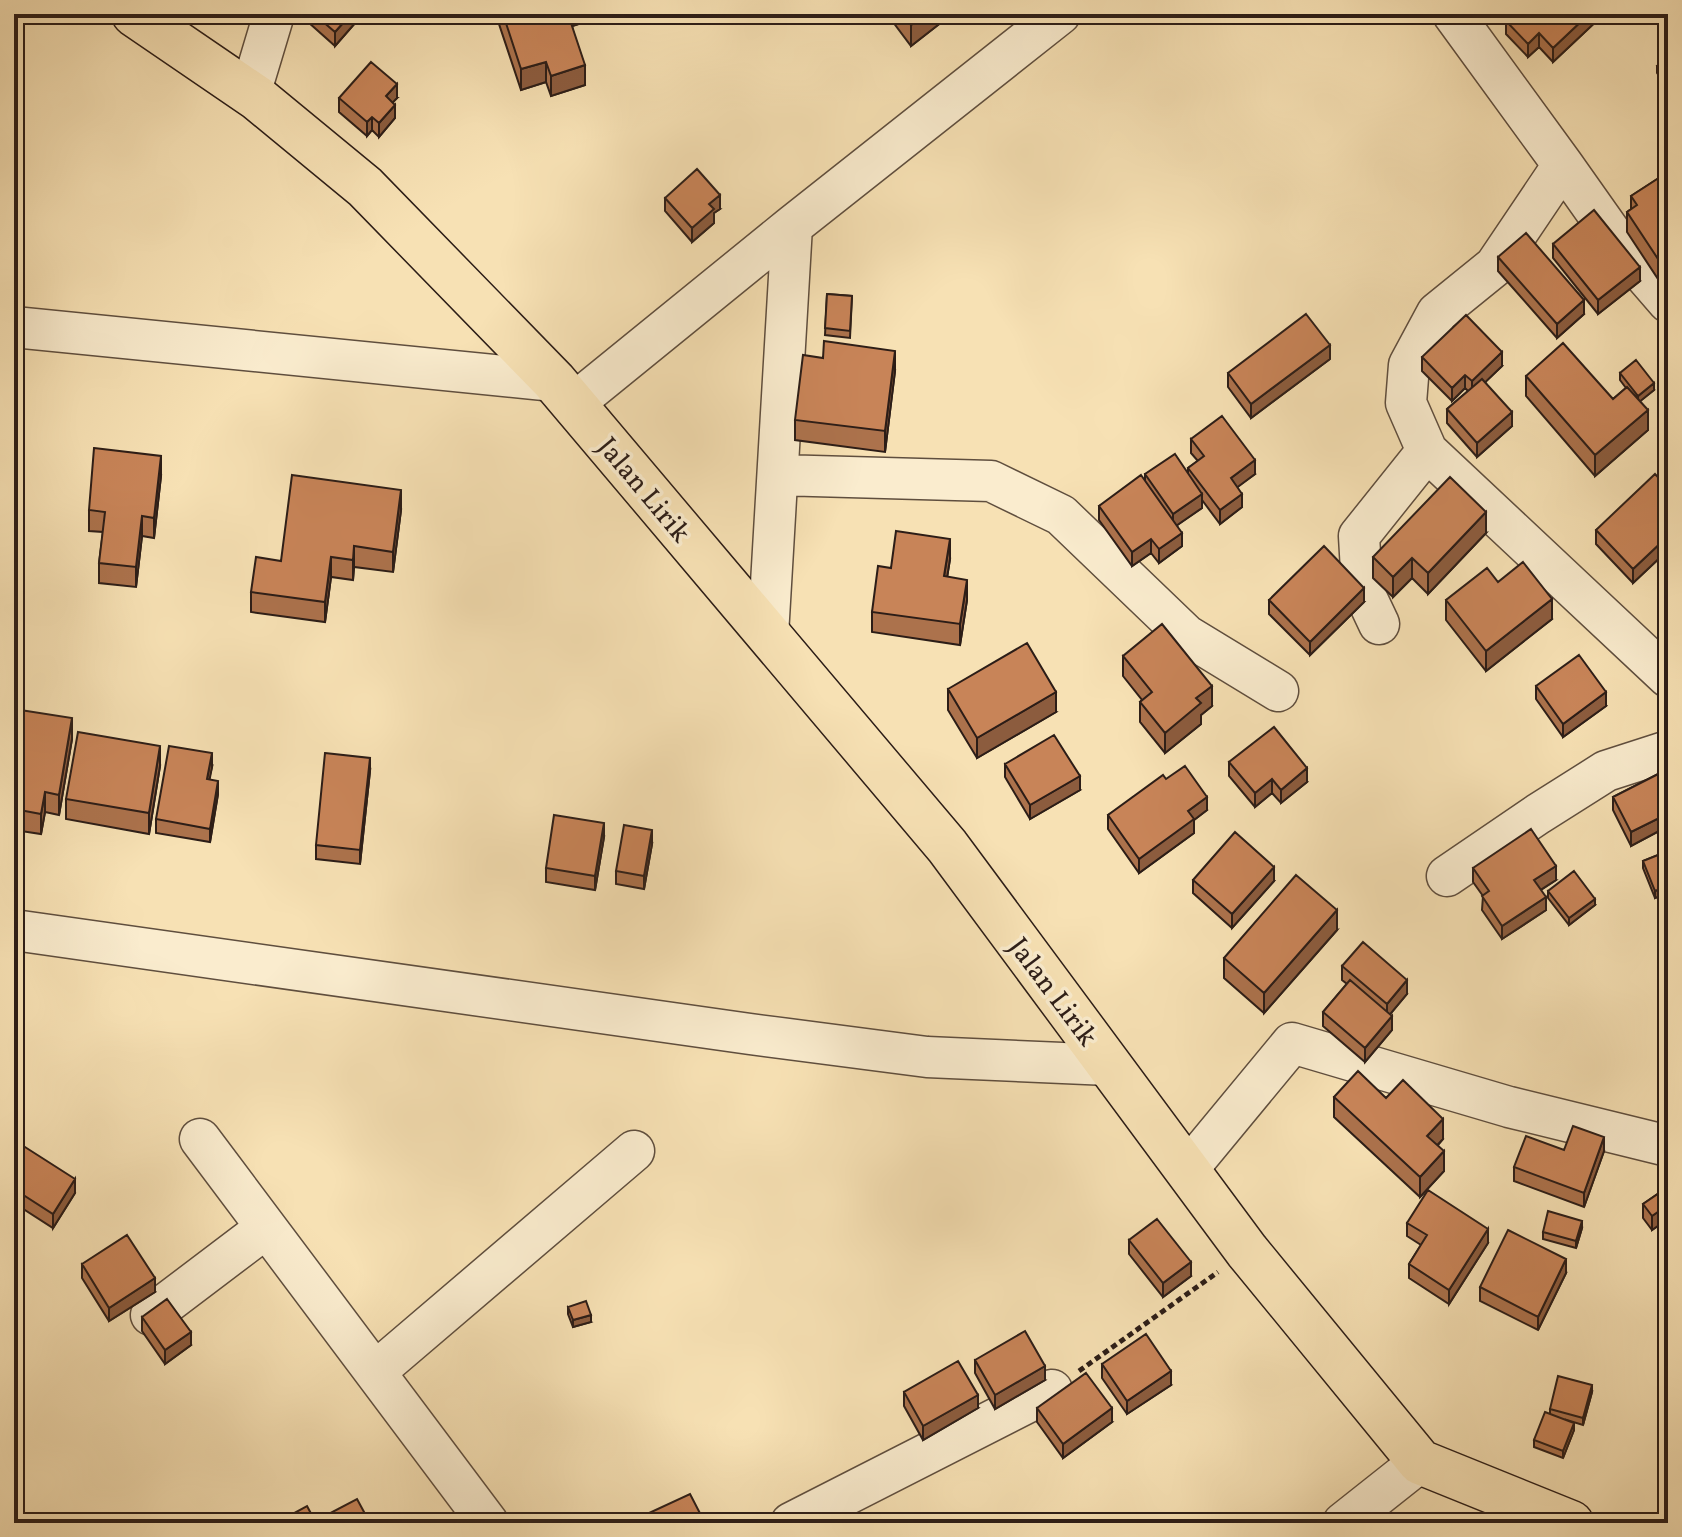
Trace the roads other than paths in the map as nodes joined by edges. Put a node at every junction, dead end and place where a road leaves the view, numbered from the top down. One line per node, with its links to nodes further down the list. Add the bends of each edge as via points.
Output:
1 (134, 14): 5 (main road, Jalan Lirik)
2 (274, 14): 5 (street)
3 (1060, 14): 7 (street)
4 (1453, 14): 6 (street)
5 (250, 94): 10 (main road, Jalan Lirik, via 365,187)
6 (1563, 165): 8 (street, via 1623,250); 11 (street, via 1495,266 1437,313 1409,365 1406,403)
7 (792, 226): 10 (street); 12 (street)
8 (1668, 302)
9 (14, 327): 10 (street)
10 (564, 392): 14 (main road, Jalan Lirik)
11 (1427, 451): 13 (street, via 1359,536 1362,588); 15 (street)
12 (778, 475): 14 (street); 16 (street, via 991,481 1061,515 1186,635)
13 (1379, 624)
14 (768, 635): 20 (main road, Jalan Lirik, via 947,846)
15 (1668, 677)
16 (1278, 691)
17 (1668, 751): 18 (street, via 1606,771)
18 (1447, 876)
19 (14, 930): 20 (street, via 912,1055)
20 (1109, 1065): 24 (main road, Jalan Lirik)
21 (200, 1139): 25 (street)
22 (1668, 1146): 24 (street, via 1509,1107 1292,1043)
23 (634, 1151): 27 (street)
24 (1187, 1170): 29 (main road, Jalan Lirik)
25 (266, 1228): 26 (street); 27 (street)
26 (151, 1315)
27 (375, 1372): 30 (street)
28 (1052, 1390): 31 (street)
29 (1420, 1462): 32 (street); 33 (main road, Jalan Lirik)
30 (488, 1523)
31 (791, 1523)
32 (1343, 1523)
33 (1571, 1523)

